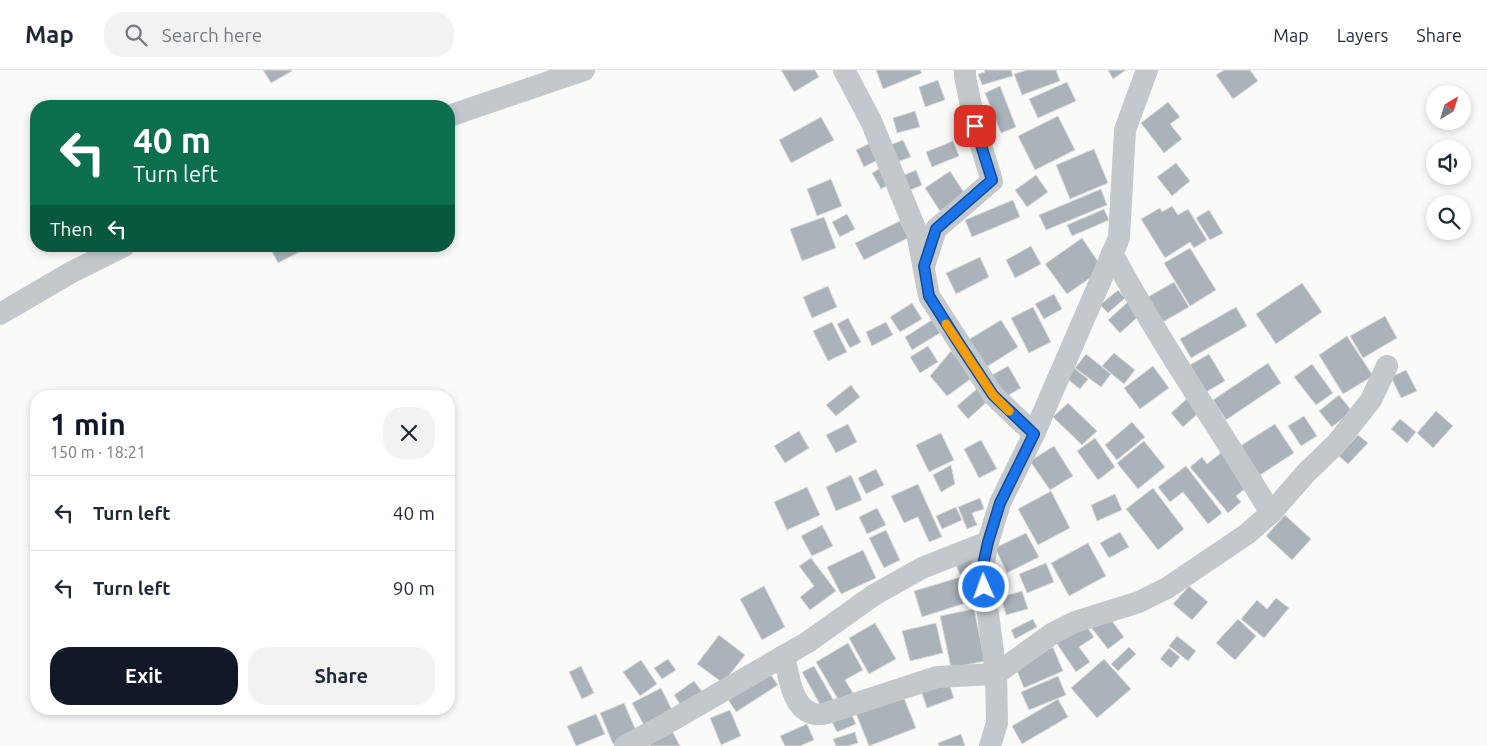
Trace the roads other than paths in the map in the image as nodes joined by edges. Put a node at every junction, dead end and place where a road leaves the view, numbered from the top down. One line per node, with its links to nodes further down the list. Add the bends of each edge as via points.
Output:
1 (584, 70): 5 (street)
2 (844, 70): 8 (street, via 871,121 905,202)
3 (966, 70): 8 (street, via 975,126 992,180 936,229)
4 (1147, 70): 7 (street, via 1125,130 1119,238)
5 (455, 114)
6 (112, 252): 9 (street)
7 (1112, 254): 11 (street); 12 (street, via 1182,374)
8 (924, 266): 11 (street, via 929,296 964,352 993,395)
9 (0, 314)
10 (1387, 366): 12 (street, via 1371,400 1336,444)
11 (1034, 434): 13 (street, via 1000,503)
12 (1271, 512): 15 (street, via 1247,534 1168,588 1053,633)
13 (988, 542): 14 (street, via 922,568 882,590); 15 (street, via 982,570)
14 (784, 656): 15 (street, via 794,695 803,708 815,714 827,713 937,677); 16 (street)
15 (996, 674): 17 (street, via 997,723)
16 (625, 746)
17 (990, 746)

